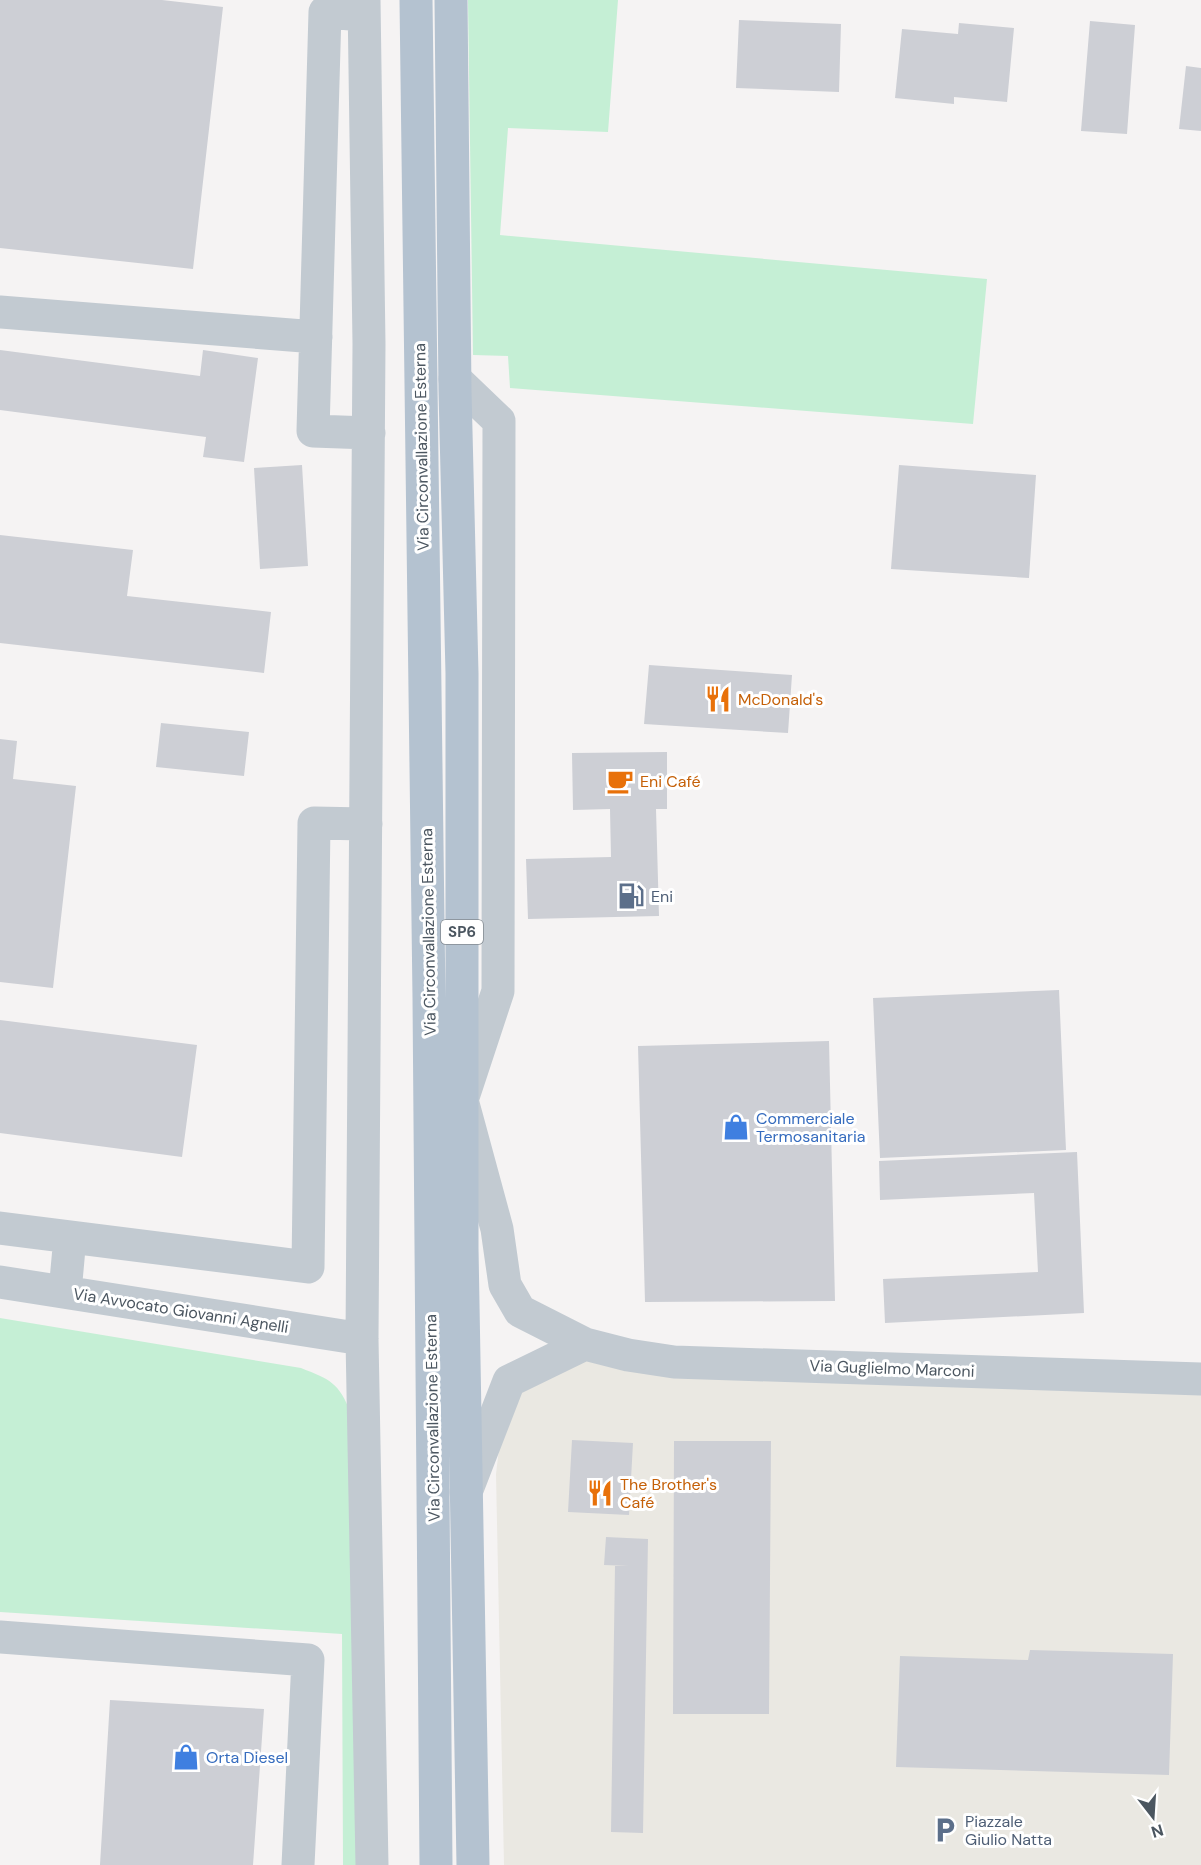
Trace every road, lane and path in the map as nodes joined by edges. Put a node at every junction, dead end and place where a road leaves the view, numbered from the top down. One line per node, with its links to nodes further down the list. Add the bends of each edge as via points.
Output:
1 (416, 0): 21 (main road, Via Circonvallazione Esterna / SP6)
2 (451, 0): 8 (main road, Via Circonvallazione Esterna / SP6, via 462,673)
3 (364, 7): 5 (street, via 325,12); 6 (street)
4 (0, 312): 5 (street)
5 (316, 337): 6 (street, via 313,431)
6 (369, 434): 7 (street)
7 (366, 824): 10 (street, via 314,823 308,1267); 14 (street)
8 (462, 1100): 12 (street, Via Circonvallazione Esterna, via 497,1229); 17 (main road, Via Circonvallazione Esterna / SP6)
9 (0, 1228): 10 (street)
10 (70, 1237): 13 (street)
11 (0, 1282): 13 (street, Via Avvocato Giovanni Agnelli)
12 (505, 1285): 15 (street, Via Guglielmo Marconi, via 520,1311)
13 (65, 1292): 14 (street, Via Avvocato Giovanni Agnelli)
14 (362, 1339): 20 (street)
15 (585, 1344): 16 (street, Via Guglielmo Marconi, via 674,1362); 17 (street, via 509,1381)
16 (1201, 1379)
17 (465, 1492): 22 (main road, Via Circonvallazione Esterna / SP6)
18 (0, 1637): 19 (street, via 308,1660)
19 (298, 1865)
20 (372, 1865)
21 (436, 1865)
22 (473, 1865)

